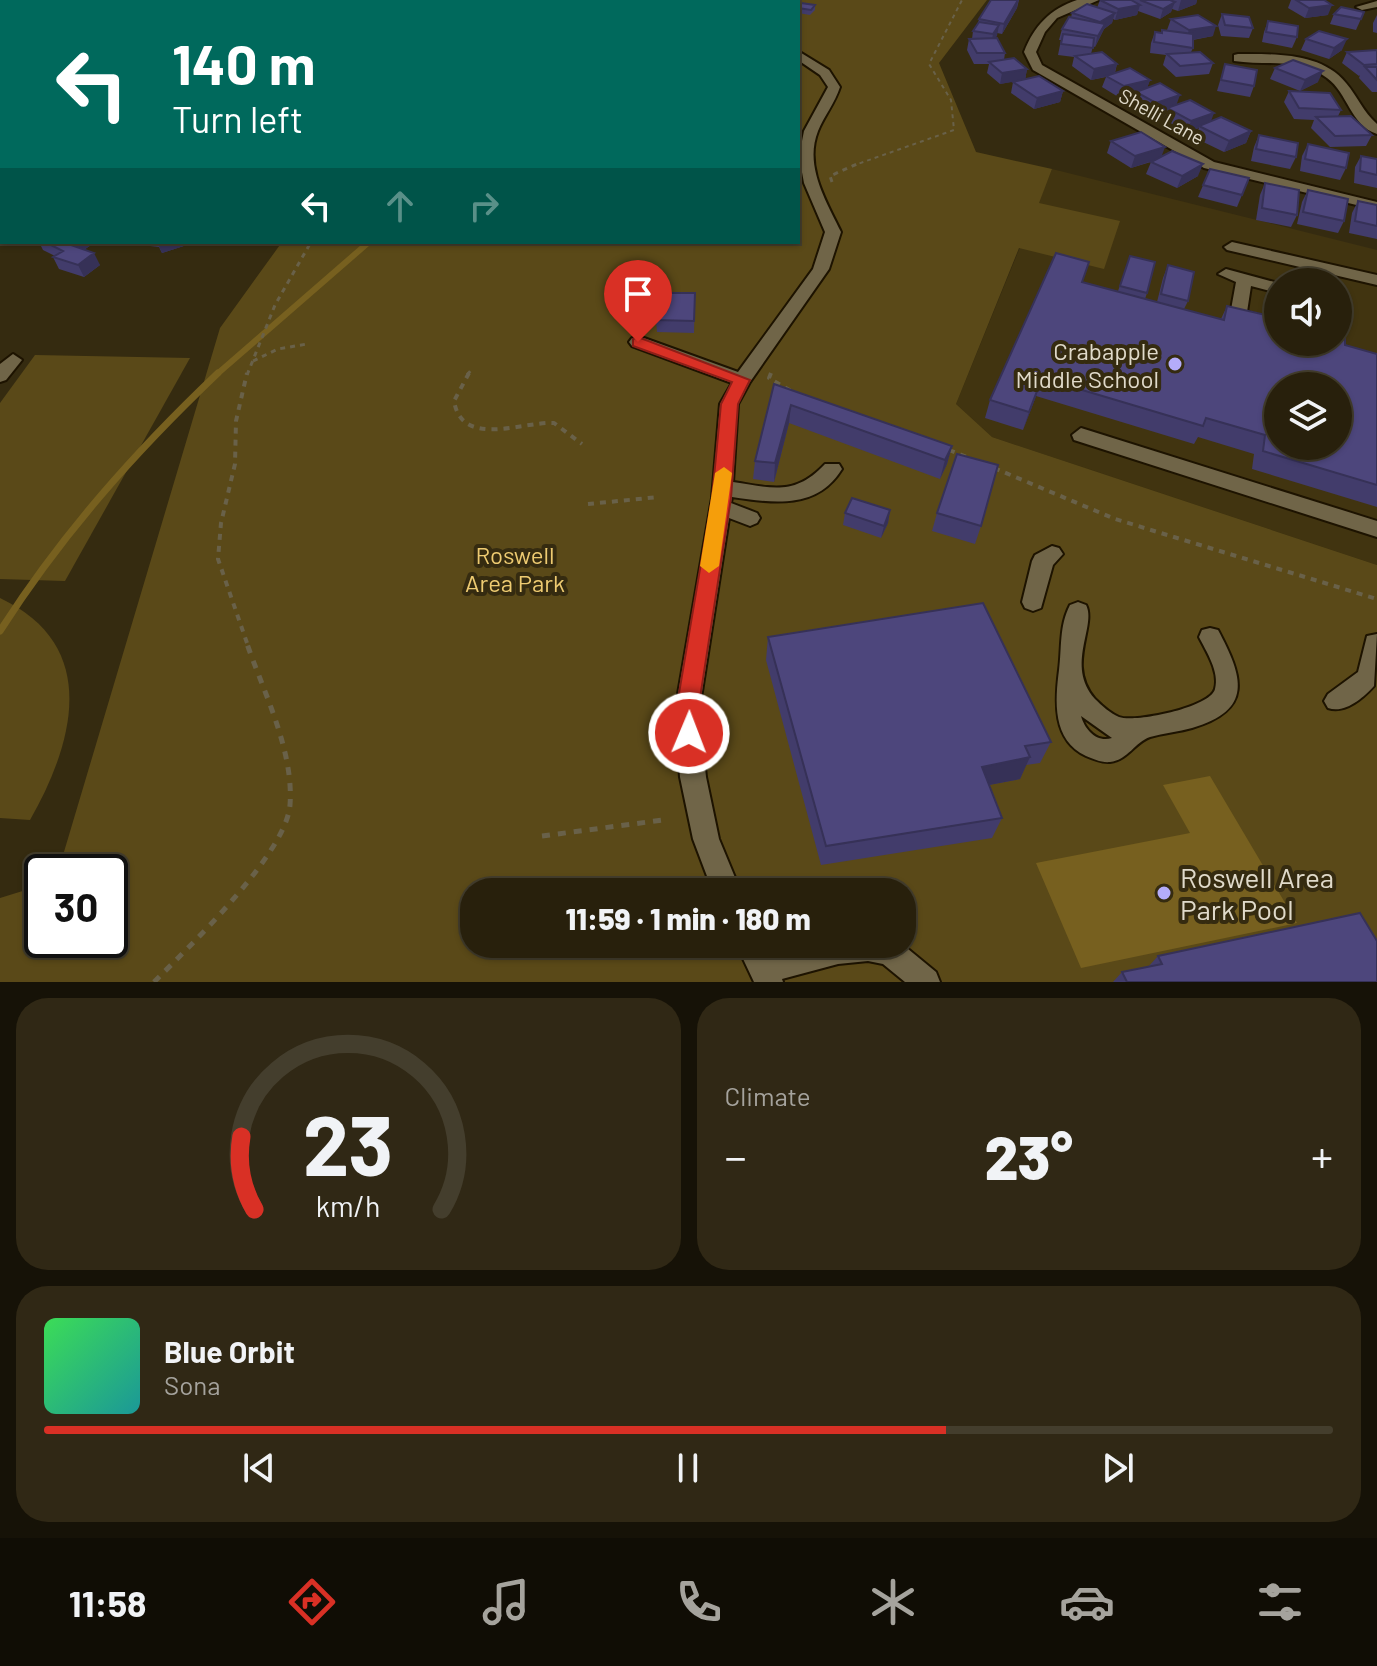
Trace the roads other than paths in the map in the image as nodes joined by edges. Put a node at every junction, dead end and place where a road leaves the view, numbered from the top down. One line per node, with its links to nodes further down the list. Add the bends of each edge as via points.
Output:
1 (1093, 0): 7 (street, Shelli Lane, via 1068,5 1050,17 1030,52 1037,67 1209,165)
2 (1377, 4): 3 (street)
3 (1362, 7)
4 (800, 56): 17 (street, via 825,73 834,87 809,135 807,158 809,176 833,232 821,269)
5 (1238, 58): 6 (street, via 1281,58 1324,72 1344,89 1359,117)
6 (1377, 130)
7 (1377, 206)
8 (1232, 247): 11 (street)
9 (1226, 274): 10 (street)
10 (1244, 280): 12 (street); 13 (street, via 1238,315)
11 (1377, 280)
12 (1264, 285)
13 (1264, 322)
14 (638, 342): 17 (street)
15 (13, 360): 16 (street)
16 (0, 376)
17 (742, 380): 20 (street, via 729,404)
18 (1081, 435): 22 (street)
19 (832, 469): 20 (street, via 820,485 802,495)
20 (721, 497): 21 (street); 29 (street, via 687,711 693,777 706,839)
21 (750, 518)
22 (1377, 529)
23 (1052, 554): 24 (street, via 1043,561)
24 (1033, 602)
25 (1078, 611): 26 (street, via 1065,697 1071,725 1085,743 1105,752 1140,728 1200,717 1223,704 1224,663)
26 (1210, 637)
27 (1375, 643): 28 (street, via 1371,676)
28 (1336, 701)
29 (721, 878)
30 (765, 976): 31 (street, via 861,947 880,948)
31 (926, 982)

